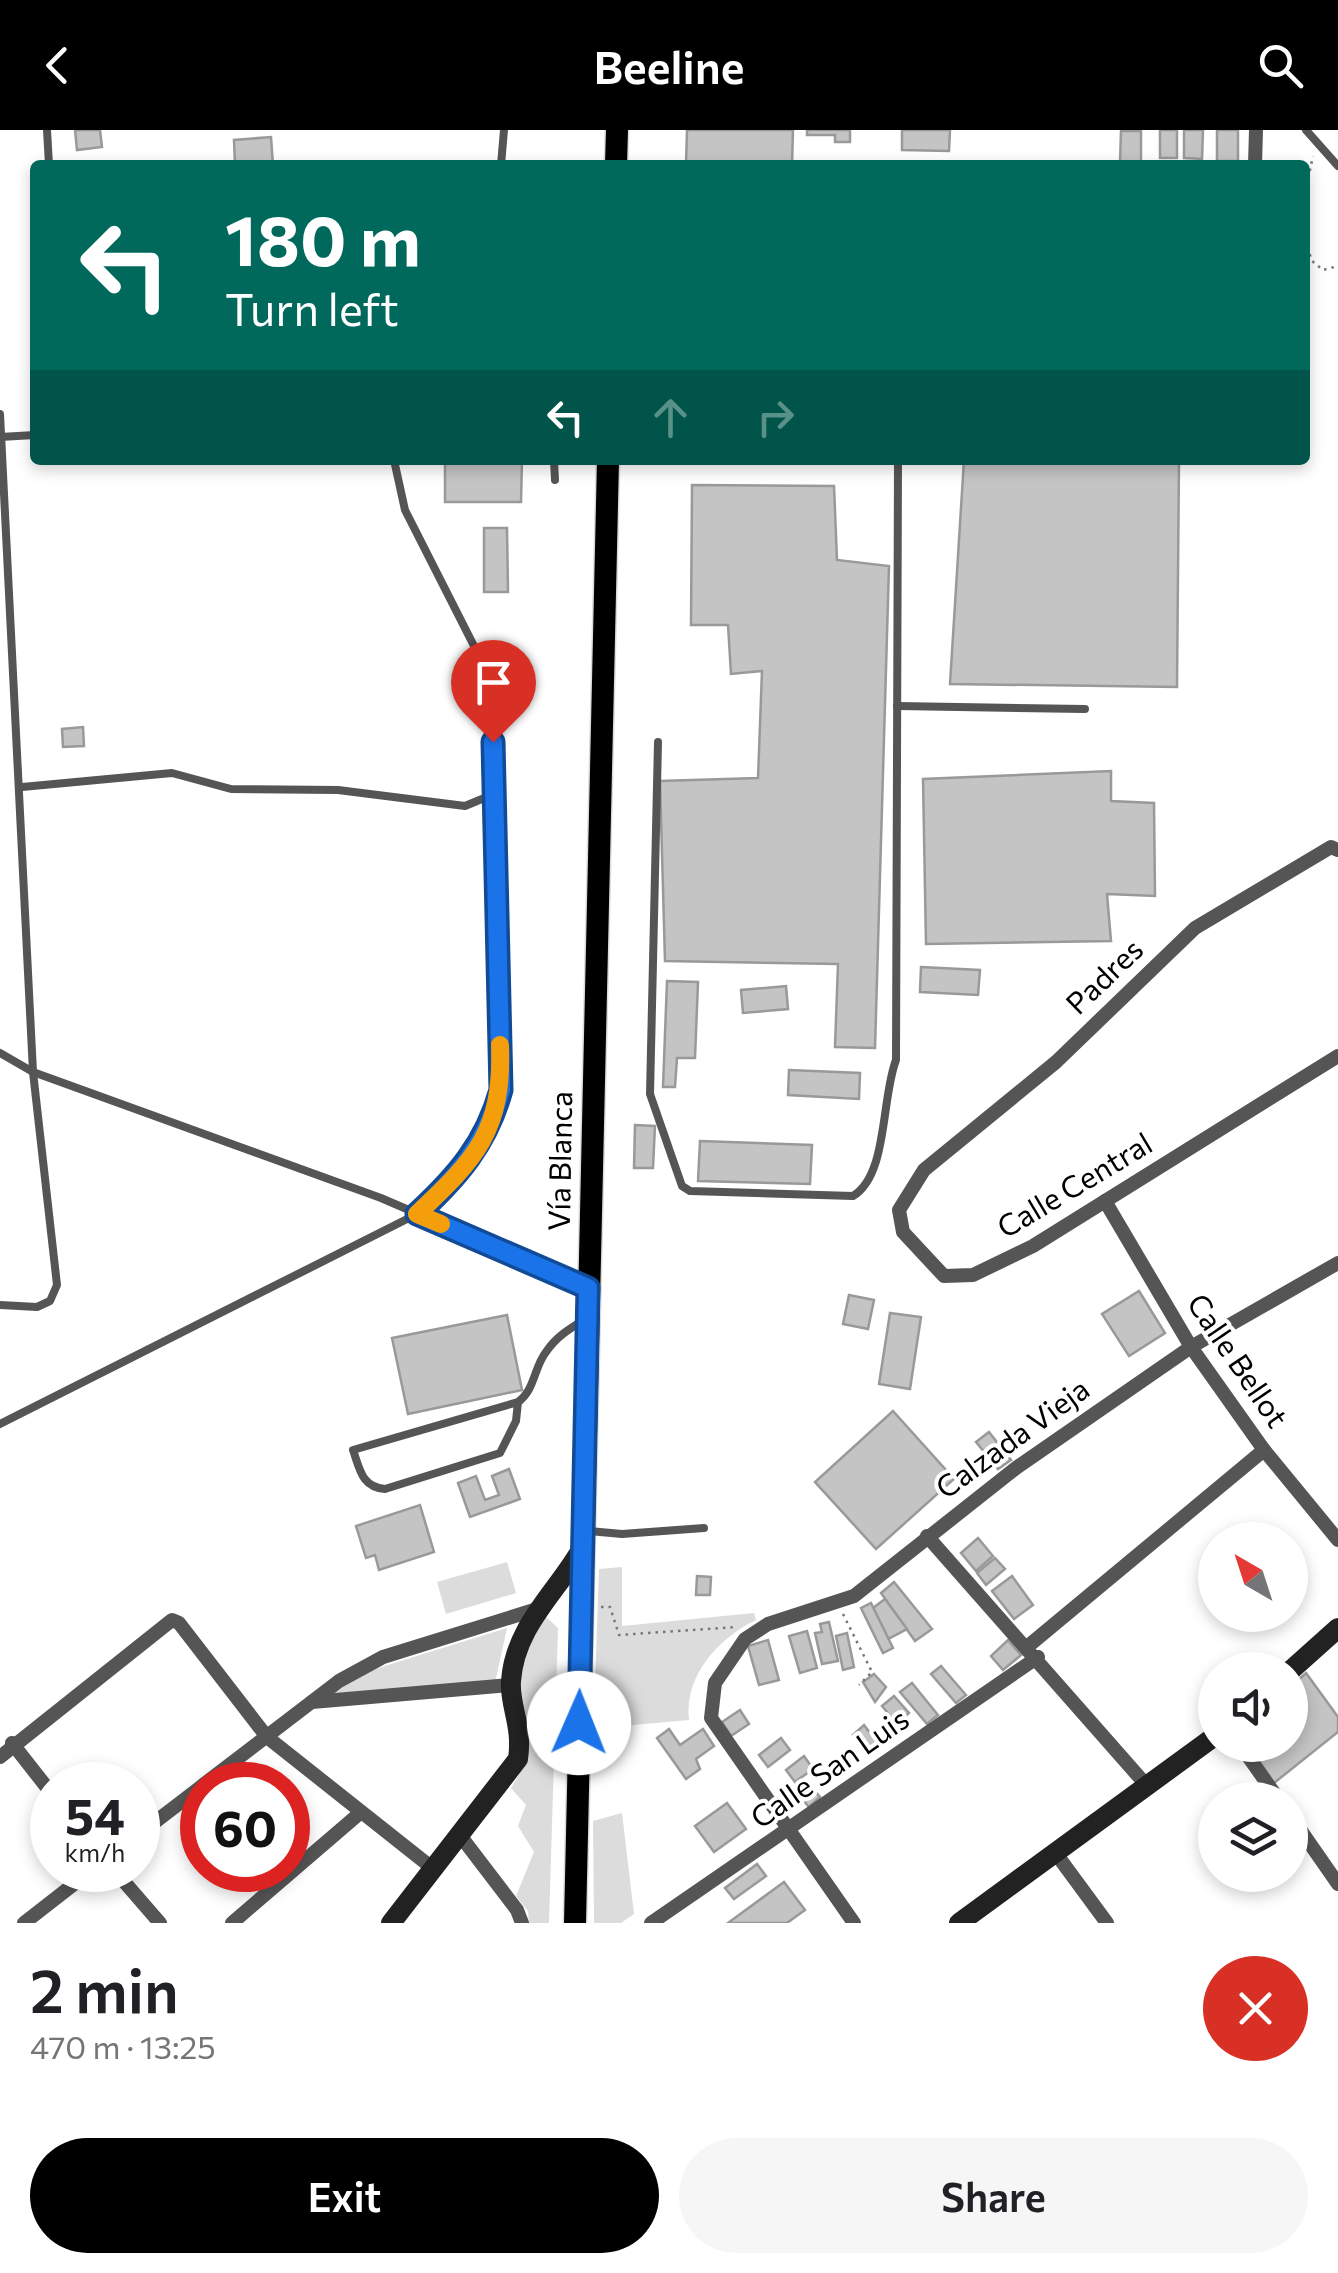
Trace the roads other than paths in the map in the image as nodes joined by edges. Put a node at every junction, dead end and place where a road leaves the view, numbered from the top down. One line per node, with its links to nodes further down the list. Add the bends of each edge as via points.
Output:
1 (47, 130): 6 (lane)
2 (504, 130): 7 (lane)
3 (617, 130): 8 (main road)
4 (1256, 130): 9 (street)
5 (1306, 130): 10 (lane)
6 (49, 160)
7 (501, 160)
8 (616, 160)
9 (1255, 160)
10 (1338, 166)
11 (0, 414): 13 (lane)
12 (30, 434): 13 (lane)
13 (0, 437): 22 (lane)
14 (395, 465): 23 (lane, via 404,510 474,646 493,742)
15 (554, 465): 18 (lane)
16 (608, 465): 32 (main road, Vía Blanca)
17 (898, 465): 19 (lane)
18 (554, 480)
19 (897, 706): 20 (lane); 21 (lane, via 896,1060 874,1174 853,1196 682,1186 650,1094)
20 (1085, 709)
21 (658, 742)
22 (22, 787): 23 (lane, via 172,774 231,789 338,790 465,806); 27 (lane)
23 (494, 794): 30 (lane, via 501,1090 491,1127 459,1175)
24 (1338, 850): 28 (street, Padres, via 1331,848 1195,928 1056,1062)
25 (0, 1053): 27 (lane)
26 (1338, 1056): 29 (street, Calle Central)
27 (33, 1072): 30 (lane); 33 (lane, via 58,1285 50,1301 37,1307)
28 (924, 1170): 29 (street, Calle Central, via 900,1210 902,1232 944,1276 973,1275)
29 (1105, 1202): 35 (street, Calle Bellot)
30 (417, 1214): 32 (lane); 37 (lane)
31 (1338, 1263): 35 (street, Calzada Vieja)
32 (588, 1288): 34 (main road, Vía Blanca)
33 (0, 1304)
34 (588, 1318): 36 (lane, via 544,1354); 41 (main road, Vía Blanca)
35 (1191, 1347): 38 (street, Calle Bellot); 40 (street, Calzada Vieja)
36 (518, 1402): 36 (lane, via 353,1450 362,1478 385,1489 500,1454)
37 (0, 1424)
38 (1264, 1450): 42 (street, Calle Bellot); 46 (street, Calle San Luis)
39 (704, 1528): 41 (lane)
40 (927, 1536): 46 (street); 60 (street, Calzada Vieja, via 869,1586 745,1639 714,1682 710,1718)
41 (586, 1537): 43 (main road, Vía Blanca); 44 (street, via 565,1580)
42 (1338, 1540)
43 (581, 1607): 44 (street); 73 (main road, Vía Blanca)
44 (534, 1610): 48 (street); 49 (street, via 383,1657)
45 (1338, 1628): 47 (street)
46 (1032, 1652): 56 (street); 60 (street, Calle San Luis)
47 (1308, 1655)
48 (510, 1685): 49 (street); 61 (street, via 522,1733 518,1759)
49 (310, 1702): 50 (street)
50 (267, 1737): 51 (street, via 172,1620); 54 (street); 58 (street)
51 (12, 1743): 53 (street); 55 (street)
52 (1198, 1749): 56 (street)
53 (0, 1757)
54 (234, 1762)
55 (30, 1766)
56 (1148, 1787): 63 (street)
57 (180, 1803): 59 (street)
58 (360, 1813): 64 (street); 70 (street)
59 (160, 1818)
60 (789, 1832): 74 (street, Calle San Luis); 75 (street)
61 (459, 1834): 64 (street); 72 (street)
62 (1308, 1842): 65 (street)
63 (1057, 1855): 76 (street); 77 (street)
64 (431, 1867): 71 (street)
65 (1338, 1884)
66 (64, 1892): 68 (street)
67 (133, 1892): 69 (street)
68 (24, 1923)
69 (160, 1923)
70 (232, 1923)
71 (390, 1923)
72 (522, 1923)
73 (575, 1923)
74 (651, 1923)
75 (854, 1923)
76 (959, 1923)
77 (1107, 1923)

